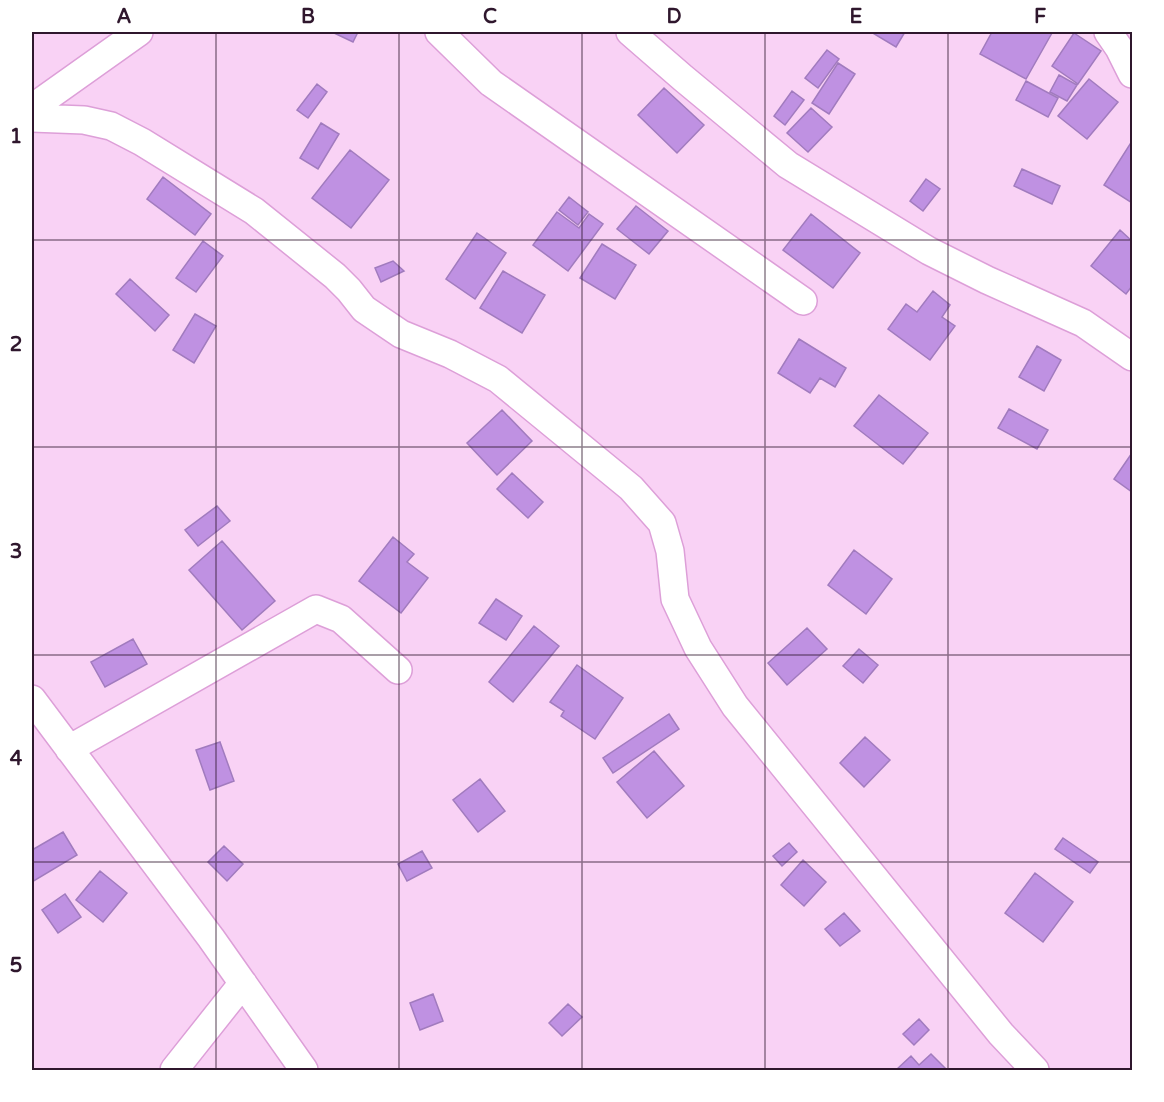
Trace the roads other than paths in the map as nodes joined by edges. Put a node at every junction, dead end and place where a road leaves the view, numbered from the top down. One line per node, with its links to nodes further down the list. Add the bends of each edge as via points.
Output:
1 (139, 32): 6 (street)
2 (439, 32): 8 (street, via 491,83)
3 (630, 32): 9 (street, via 788,165 929,251 1083,322)
4 (1108, 32): 5 (street)
5 (1132, 74)
6 (32, 108)
7 (32, 118): 16 (street, via 84,120 111,126 233,198 335,276 364,309 401,334 498,379 631,488 662,523 670,551 675,599 698,648 735,706)
8 (802, 301)
9 (1132, 357)
10 (398, 670): 12 (street, via 341,619 316,609)
11 (32, 699): 12 (street)
12 (69, 748): 13 (street)
13 (243, 983): 14 (street); 15 (street)
14 (174, 1071)
15 (304, 1071)
16 (1035, 1071)

